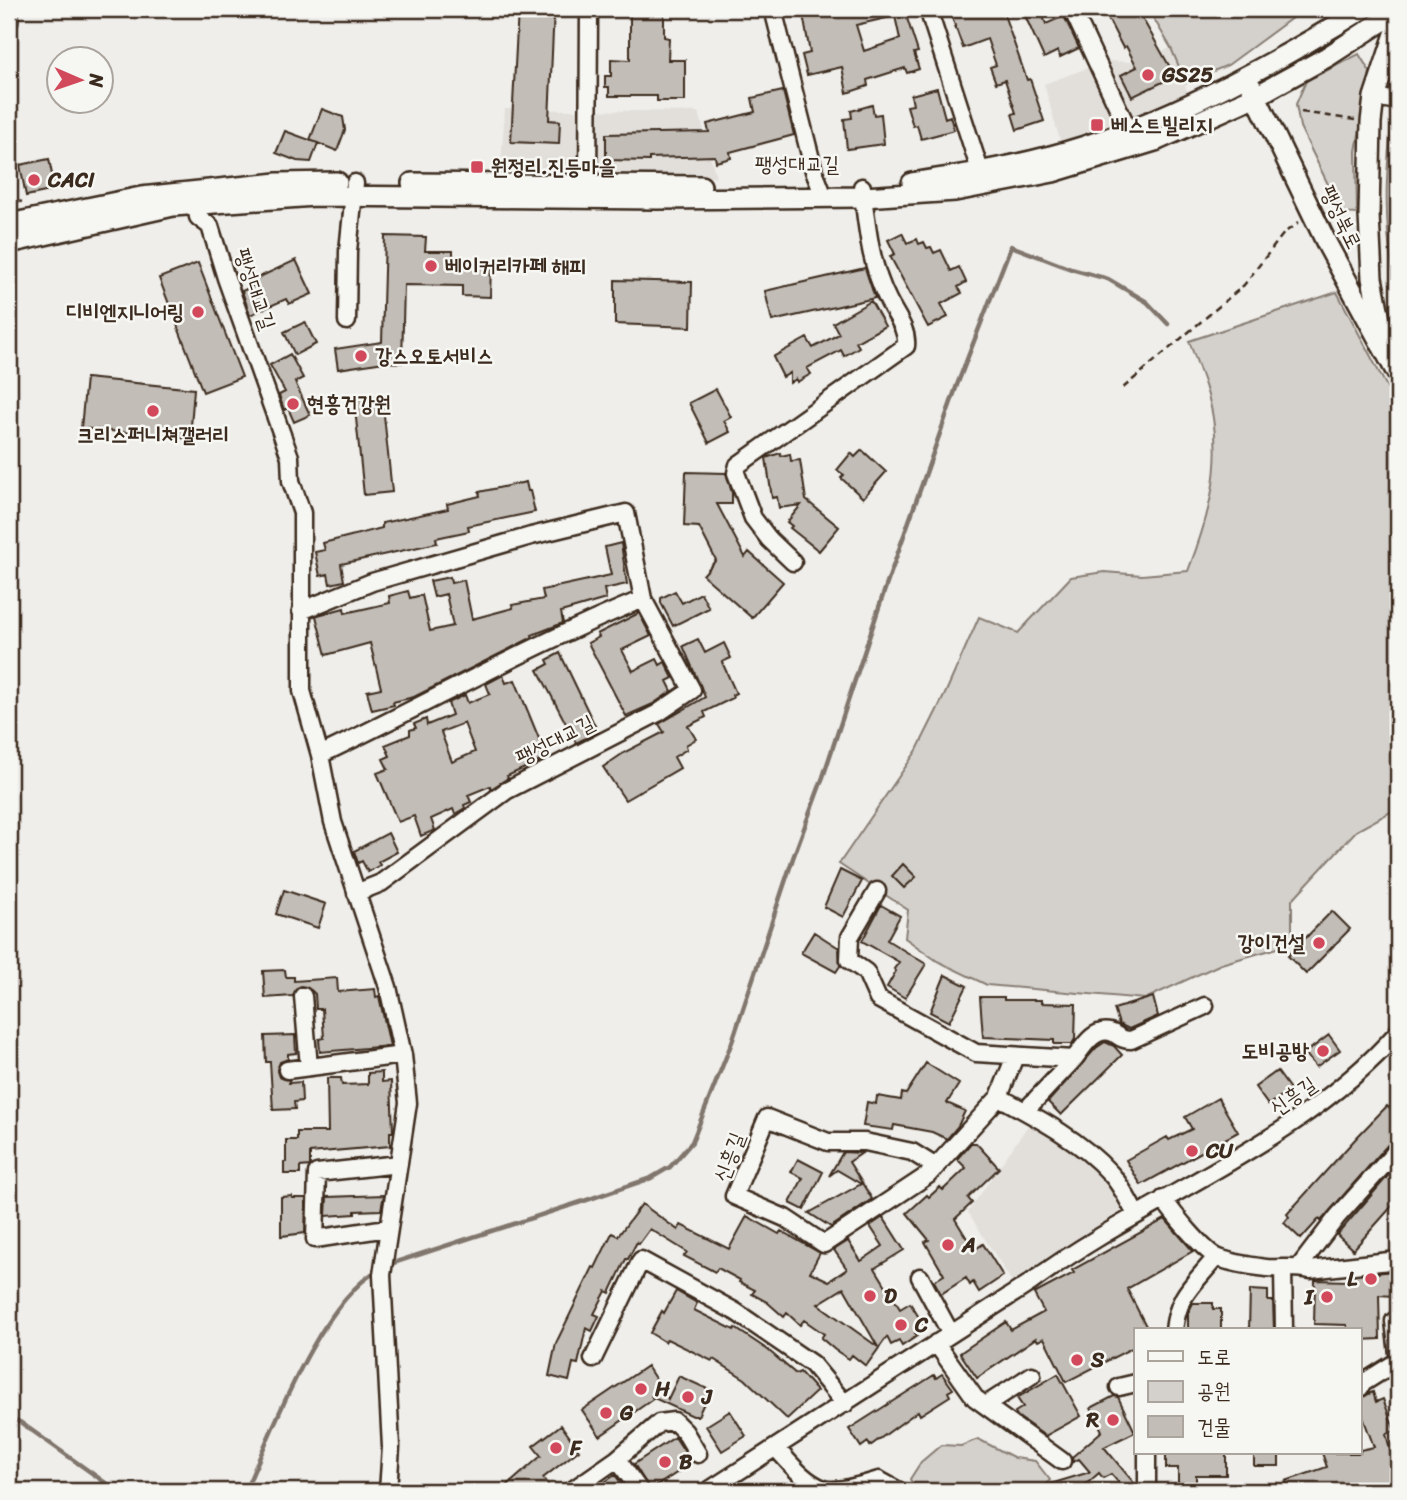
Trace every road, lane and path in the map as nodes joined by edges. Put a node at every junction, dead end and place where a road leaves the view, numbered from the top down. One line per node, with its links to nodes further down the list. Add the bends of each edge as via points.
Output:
1 (10, 9): 8 (street)
2 (589, 9): 20 (street)
3 (773, 9): 21 (street)
4 (928, 9): 17 (street)
5 (1072, 9): 16 (street)
6 (1363, 9): 10 (main road, 팽성대교길)
7 (1398, 11): 11 (main road)
8 (9, 22)
9 (1398, 25): 12 (main road)
10 (1247, 77): 11 (main road, 팽성북로); 16 (main road, 팽성대교길)
11 (1256, 96): 16 (main road, via 1155,141); 25 (main road, 팽성북로)
12 (1374, 97): 13 (street); 29 (main road, via 1368,215 1372,278)
13 (1398, 101)
14 (1301, 112): 15 (path)
15 (1358, 120)
16 (1133, 139): 17 (main road, 팽성대교길, via 1082,147)
17 (983, 179): 22 (main road, 팽성대교길)
18 (9, 182): 24 (path, via 9,191)
19 (354, 189): 20 (main road, 팽성대교길); 23 (main road, 팽성대교길, via 277,183); 28 (street)
20 (587, 192): 21 (main road, 팽성대교길)
21 (822, 192): 22 (main road, 팽성대교길)
22 (863, 192): 32 (street, via 877,279 905,332 906,346 738,465 736,473 753,518)
23 (195, 198): 26 (main road, 팽성대교길, via 141,197); 27 (main road); 34 (street, 팽성대교길, via 198,217 210,226 290,457 291,481 302,513)
24 (22, 202)
25 (1313, 211): 29 (main road, 팽성북로); 31 (path, via 1284,233 1244,285)
26 (9, 224)
27 (9, 243)
28 (347, 321)
29 (1387, 353): 30 (main road, 팽성북로)
30 (1398, 375)
31 (1123, 388)
32 (793, 562)
33 (643, 599): 34 (street, 팽성대교길, via 626,513 372,582); 35 (street, via 583,623); 37 (street, 팽성대교길, via 692,690 658,713 506,791 381,883)
34 (301, 611): 35 (street, 팽성대교길, via 302,691)
35 (320, 755): 37 (street, 팽성대교길, via 333,822)
36 (877, 891): 42 (street, via 850,937 849,960 866,972 878,999 976,1053)
37 (355, 893): 41 (street, 팽성대교길, via 388,987)
38 (303, 996): 44 (street)
39 (1205, 1006): 43 (street, via 1131,1040 1100,1033)
40 (1398, 1031): 51 (street, 신흥길, via 1374,1060 1307,1114)
41 (403, 1055): 44 (street); 49 (street, via 408,1103)
42 (1015, 1056): 43 (street); 46 (street)
43 (1074, 1059): 47 (street)
44 (309, 1067): 45 (street)
45 (287, 1070)
46 (999, 1097): 47 (street); 50 (street, 신흥길)
47 (1025, 1111): 52 (street, via 1049,1124 1112,1174)
48 (1398, 1149): 56 (street)
49 (399, 1164): 53 (street); 53 (street, via 317,1173 315,1239)
50 (936, 1167): 50 (street, 신흥길, via 824,1244 785,1218 734,1196 767,1118 828,1142 865,1142 912,1152)
51 (1163, 1199): 52 (street, 신흥길); 54 (street)
52 (1136, 1214): 61 (street, 신흥길)
53 (387, 1228): 77 (street, via 382,1269 391,1447)
54 (1216, 1257): 56 (street, via 1247,1266); 59 (street, via 1186,1292 1175,1312)
55 (1398, 1260): 56 (street)
56 (1291, 1268): 60 (street)
57 (920, 1277): 61 (street)
58 (1395, 1321): 63 (street)
59 (1174, 1328)
60 (1284, 1328)
61 (951, 1334): 62 (street, 신흥길)
62 (936, 1343): 70 (street, 신흥길); 71 (street, via 971,1393)
63 (1398, 1354)
64 (593, 1359): 70 (street, via 641,1260 736,1312 812,1364)
65 (1398, 1362): 68 (street)
66 (1032, 1375): 71 (street)
67 (1134, 1383): 69 (street)
68 (1362, 1385)
69 (1119, 1387)
70 (845, 1404): 72 (street, 신흥길)
71 (987, 1406): 76 (street)
72 (776, 1448): 80 (street, 신흥길); 81 (street, via 799,1473 825,1489 879,1480)
73 (698, 1454): 75 (street, via 674,1421 659,1423)
74 (1147, 1454): 82 (street)
75 (617, 1460): 78 (street); 79 (street)
76 (1062, 1461)
77 (388, 1491)
78 (571, 1491)
79 (640, 1491)
80 (708, 1491)
81 (899, 1491)
82 (1147, 1491)

